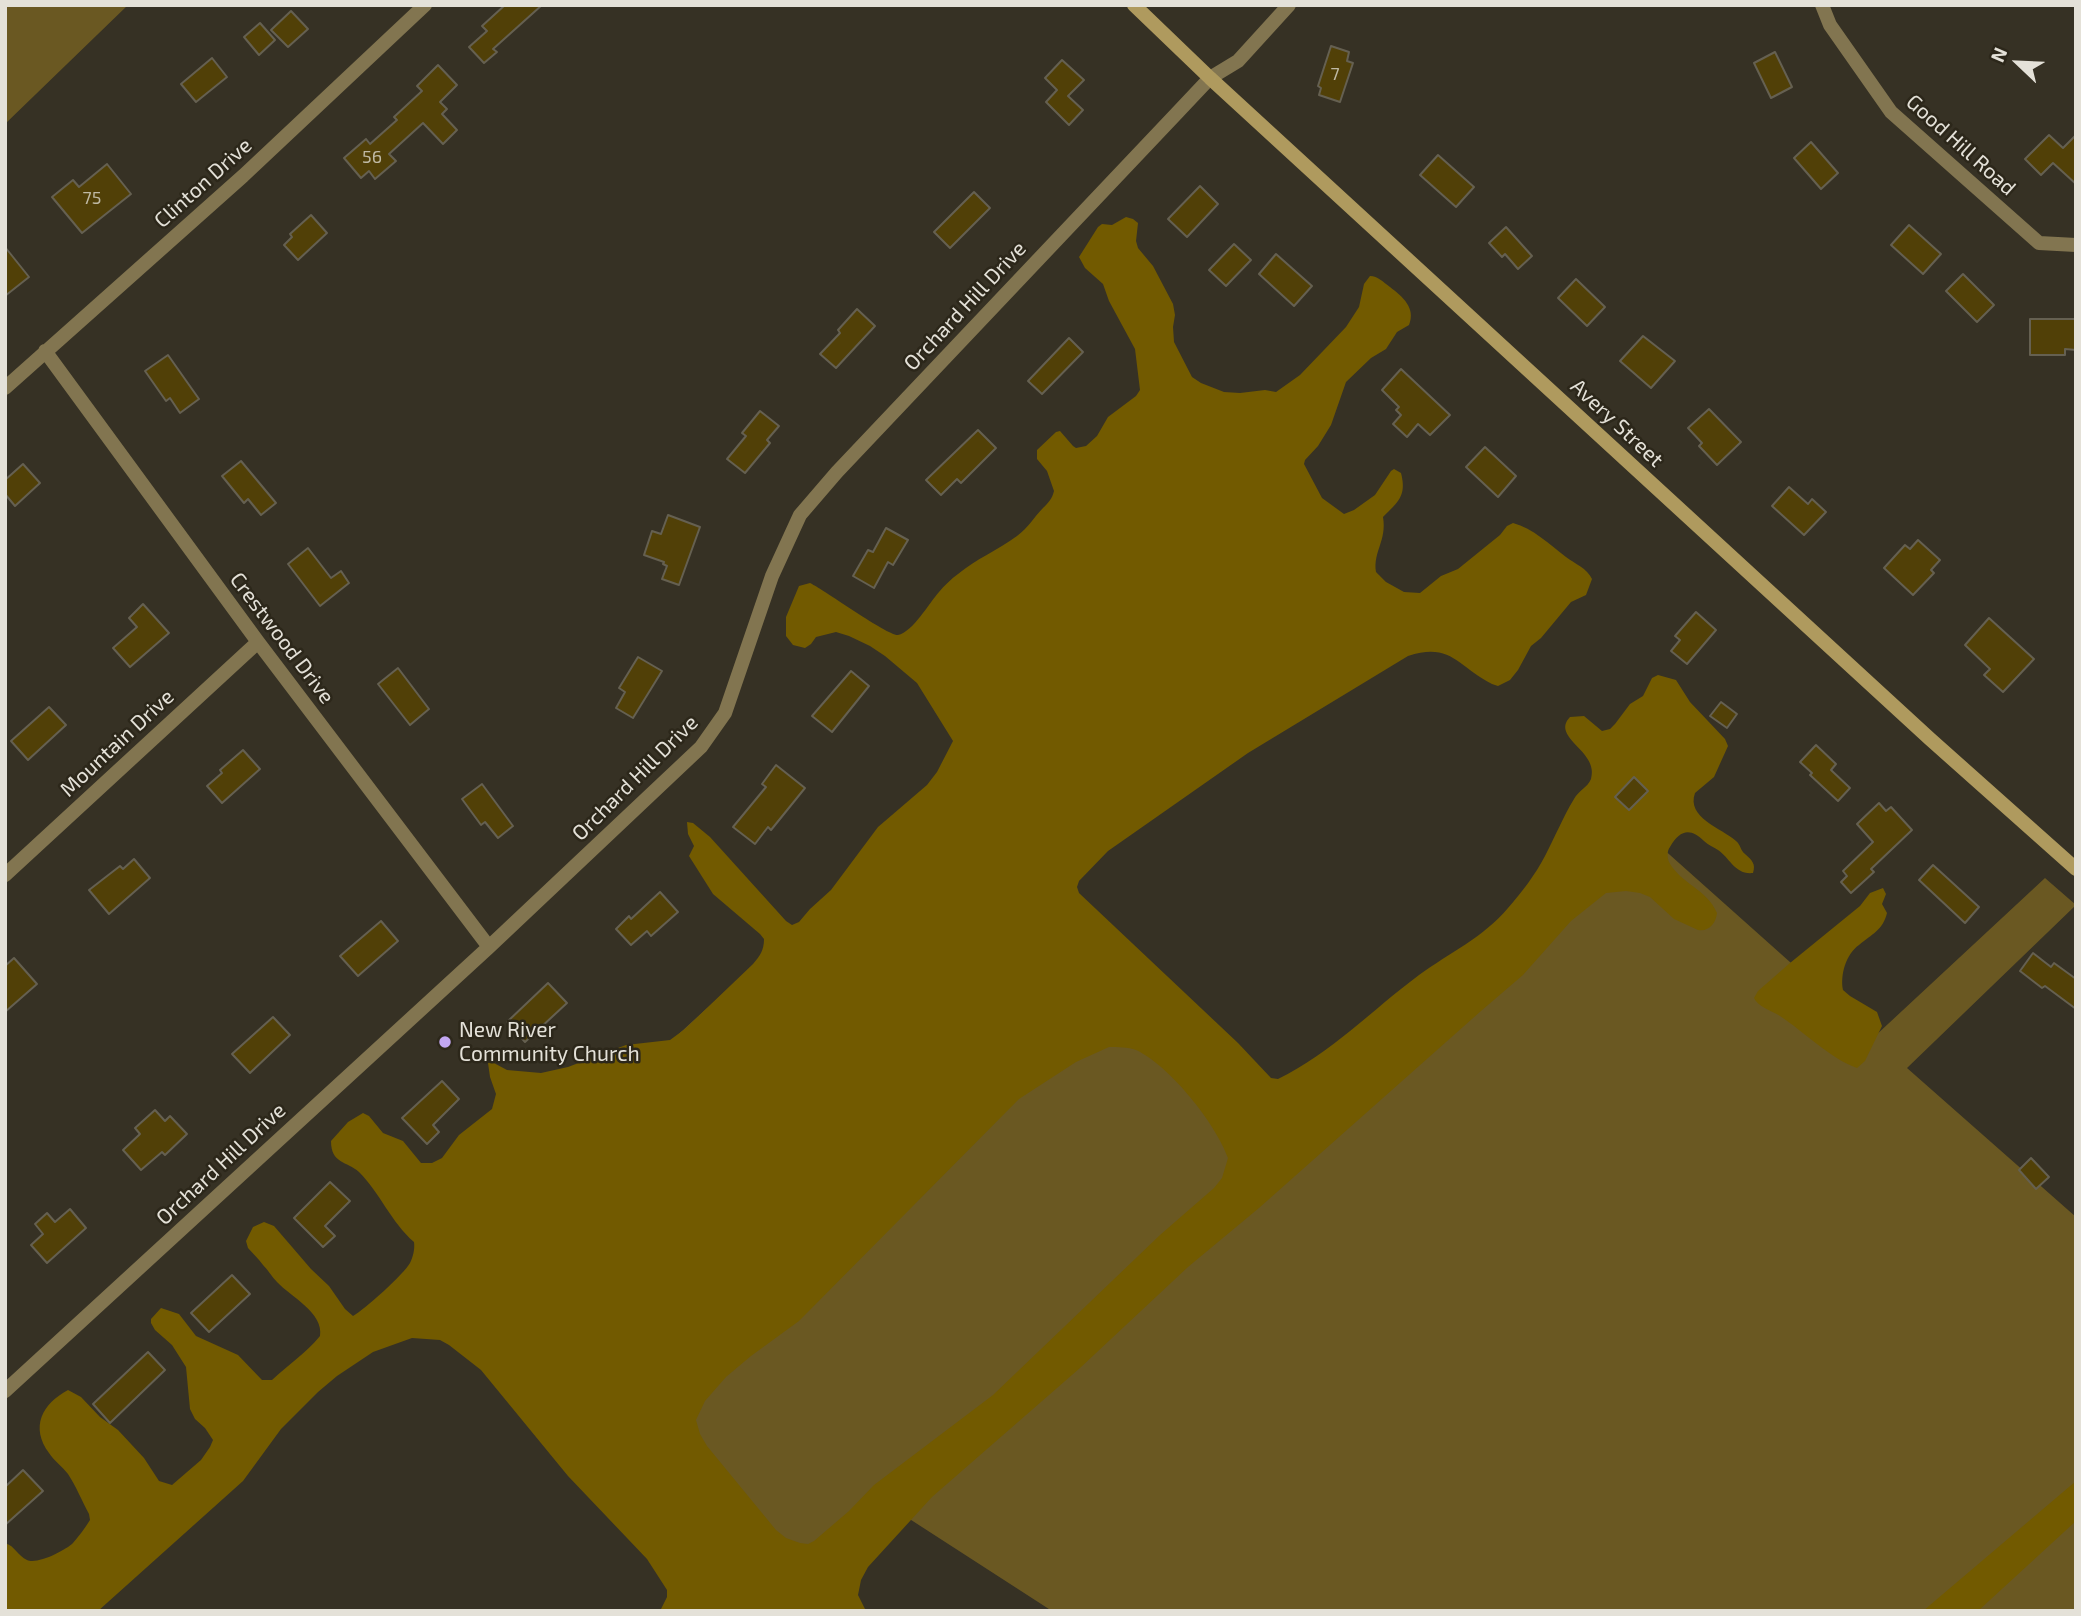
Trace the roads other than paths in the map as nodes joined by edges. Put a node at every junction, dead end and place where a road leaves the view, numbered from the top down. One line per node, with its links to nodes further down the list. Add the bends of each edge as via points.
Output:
1 (425, 5): 7 (street, Clinton Drive, via 243,176)
2 (1134, 5): 5 (main road, Avery Street)
3 (1289, 5): 5 (street, Orchard Hill Drive, via 1238,61)
4 (1822, 5): 6 (street, Good Hill Road, via 1830,25 1891,112 2039,243)
5 (1210, 78): 10 (main road, Avery Street); 12 (street, Orchard Hill Drive, via 800,515 772,576 725,713 701,747)
6 (2076, 245)
7 (45, 351): 8 (street, Clinton Drive); 9 (street, Crestwood Drive)
8 (5, 388)
9 (258, 642): 11 (street, Mountain Drive); 12 (street, Crestwood Drive)
10 (2076, 869)
11 (5, 875)
12 (489, 947): 13 (street, Orchard Hill Drive)
13 (5, 1391)

